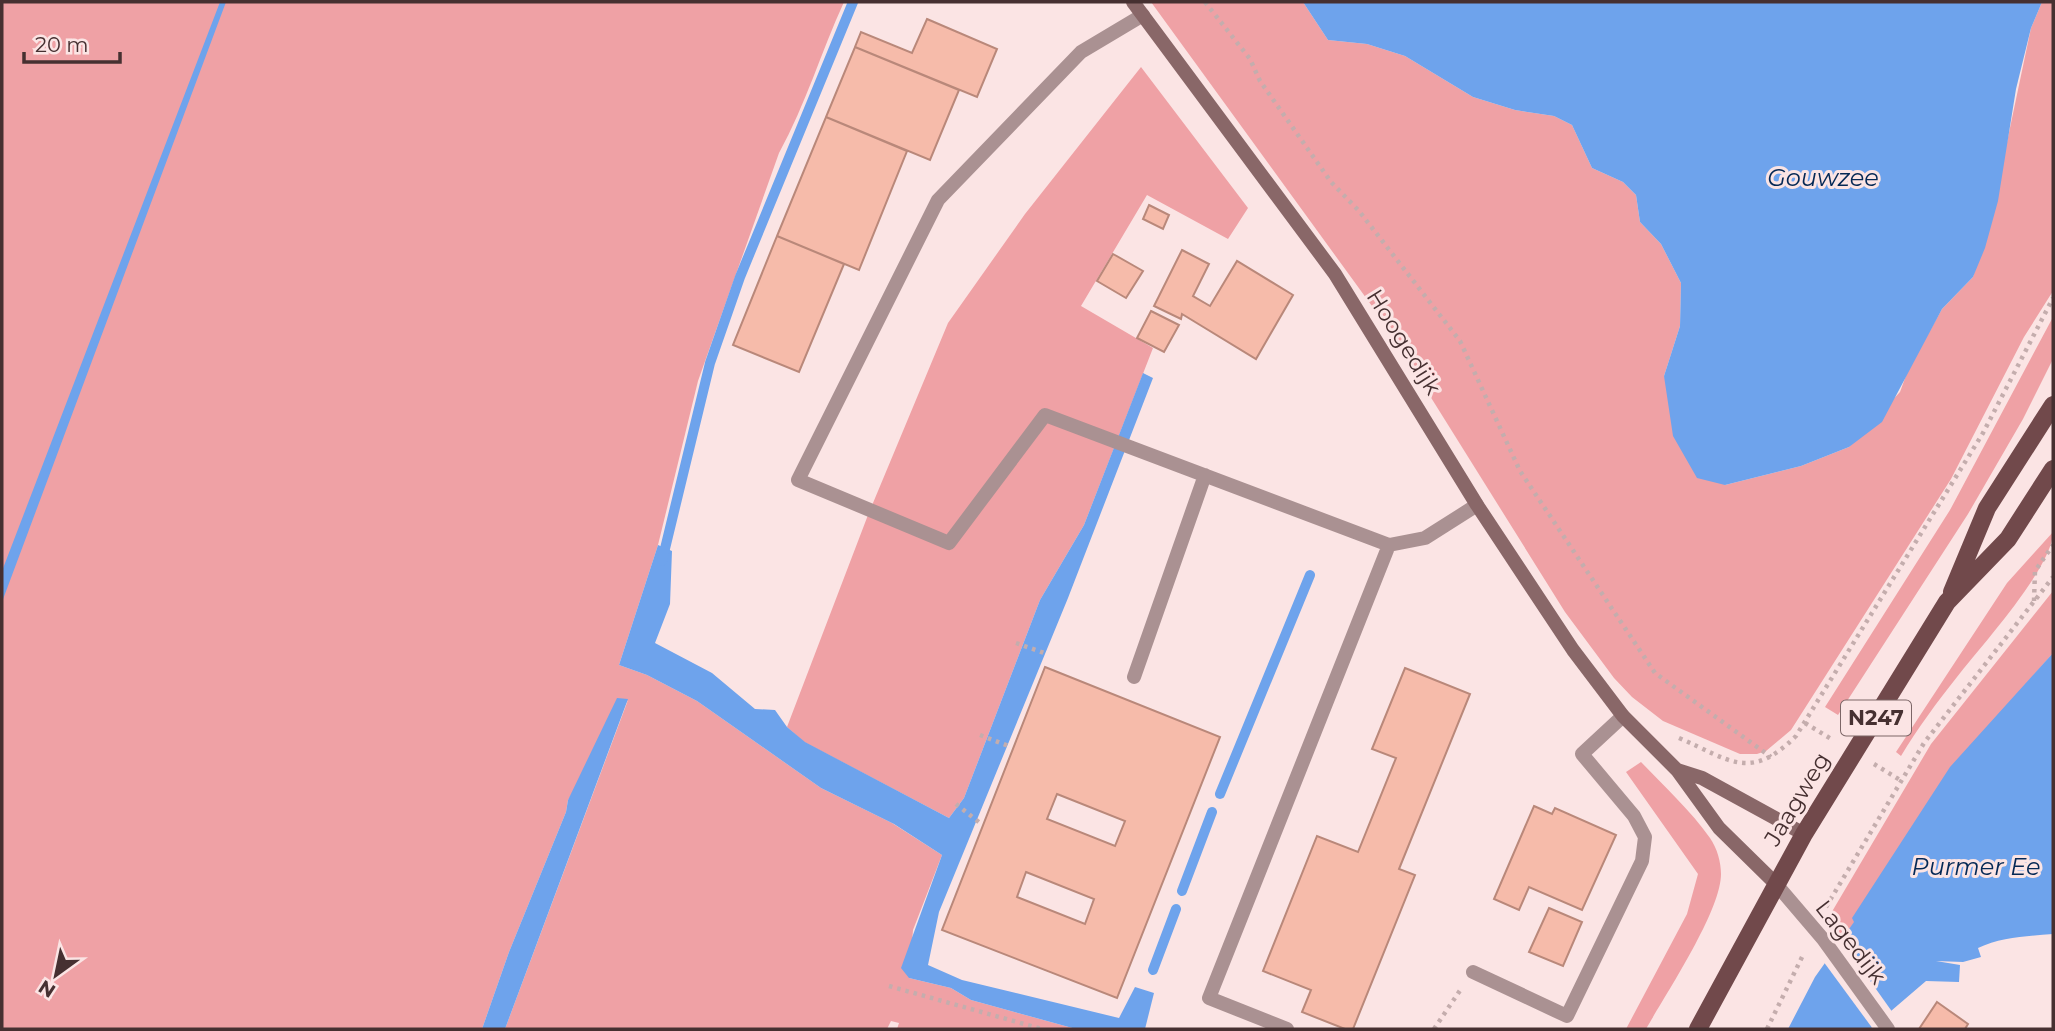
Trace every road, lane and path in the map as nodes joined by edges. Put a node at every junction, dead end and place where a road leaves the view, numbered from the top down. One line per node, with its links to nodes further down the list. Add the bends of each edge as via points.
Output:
1 (1133, 2): 3 (street, Hoogedijk)
2 (1205, 2): 21 (path, via 1251,58 1260,81 1331,182 1460,341 1520,471 1655,673)
3 (1143, 16): 7 (street, via 1081,51 938,200 798,480 949,543 1045,415); 8 (street, Hoogedijk, via 1335,274)
4 (2053, 298): 21 (path, Jaagweg, via 1983,433 1796,736)
5 (2053, 405): 12 (main road, N247, via 1987,508)
6 (2053, 469): 12 (main road, Jaagweg / N247, via 2008,539)
7 (1205, 475): 9 (street); 16 (street)
8 (1477, 505): 9 (street, via 1425,538); 17 (street, Hoogedijk, via 1573,650)
9 (1388, 545): 31 (street, via 1209,998)
10 (2053, 545): 13 (path, via 2035,571)
11 (2053, 578): 13 (path)
12 (1947, 602): 25 (main road, Jaagweg / N247)
13 (2034, 602): 27 (path, via 1924,743 1832,894)
14 (1016, 643): 15 (path)
15 (1047, 654)
16 (1134, 677)
17 (1623, 716): 22 (street, Hoogedijk); 28 (street, via 1582,754 1634,816 1645,837 1642,861 1567,1016)
18 (1670, 734): 21 (path, via 1742,764)
19 (980, 735): 20 (path)
20 (1011, 747)
21 (1771, 757)
22 (1677, 770): 25 (street, Hoogedijk, via 1702,778); 26 (street, Hoogedijk, via 1719,828)
23 (956, 804): 24 (path)
24 (980, 823)
25 (1804, 834): 26 (main road, Jaagweg / N247)
26 (1776, 884): 27 (street, Lagedijk); 33 (main road, Jaagweg / N247)
27 (1819, 934): 34 (path); 35 (street, Lagedijk)
28 (1473, 972): 32 (path)
29 (889, 986): 30 (path)
30 (1042, 1029)
31 (1287, 1029)
32 (1434, 1029)
33 (1698, 1029)
34 (1767, 1029)
35 (1888, 1029)

